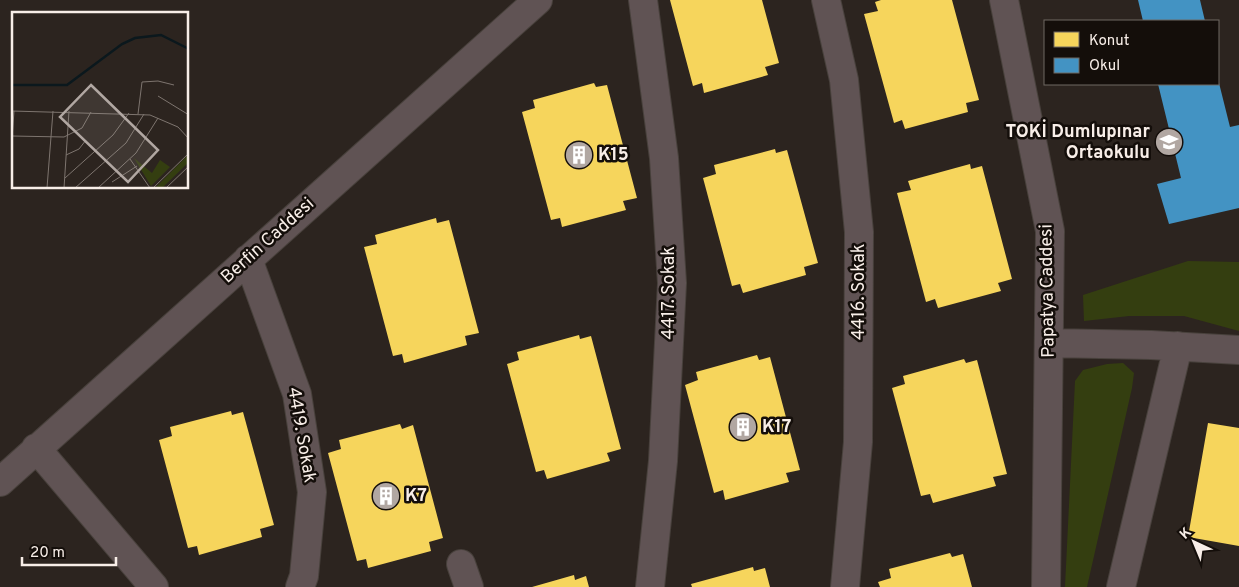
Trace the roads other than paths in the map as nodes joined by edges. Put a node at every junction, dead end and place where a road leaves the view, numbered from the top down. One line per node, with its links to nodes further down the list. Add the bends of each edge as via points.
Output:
1 (538, 0): 5 (street, Berfin Caddesi)
2 (643, 0): 13 (street, 4417. Sokak, via 664,158 672,283 664,462)
3 (826, 0): 14 (street, 4416. Sokak, via 844,80 859,232 858,442)
4 (1004, 0): 6 (street, Papatya Caddesi, via 1050,231)
5 (248, 259): 9 (street, Berfin Caddesi); 12 (street, 4419. Sokak, via 297,394 312,492 304,576)
6 (1049, 343): 7 (street); 15 (street, Papatya Caddesi)
7 (1178, 346): 8 (street); 16 (street)
8 (1239, 350)
9 (36, 448): 10 (street, Berfin Caddesi); 11 (street)
10 (0, 482)
11 (154, 587)
12 (300, 587)
13 (650, 587)
14 (845, 587)
15 (1046, 587)
16 (1121, 587)

